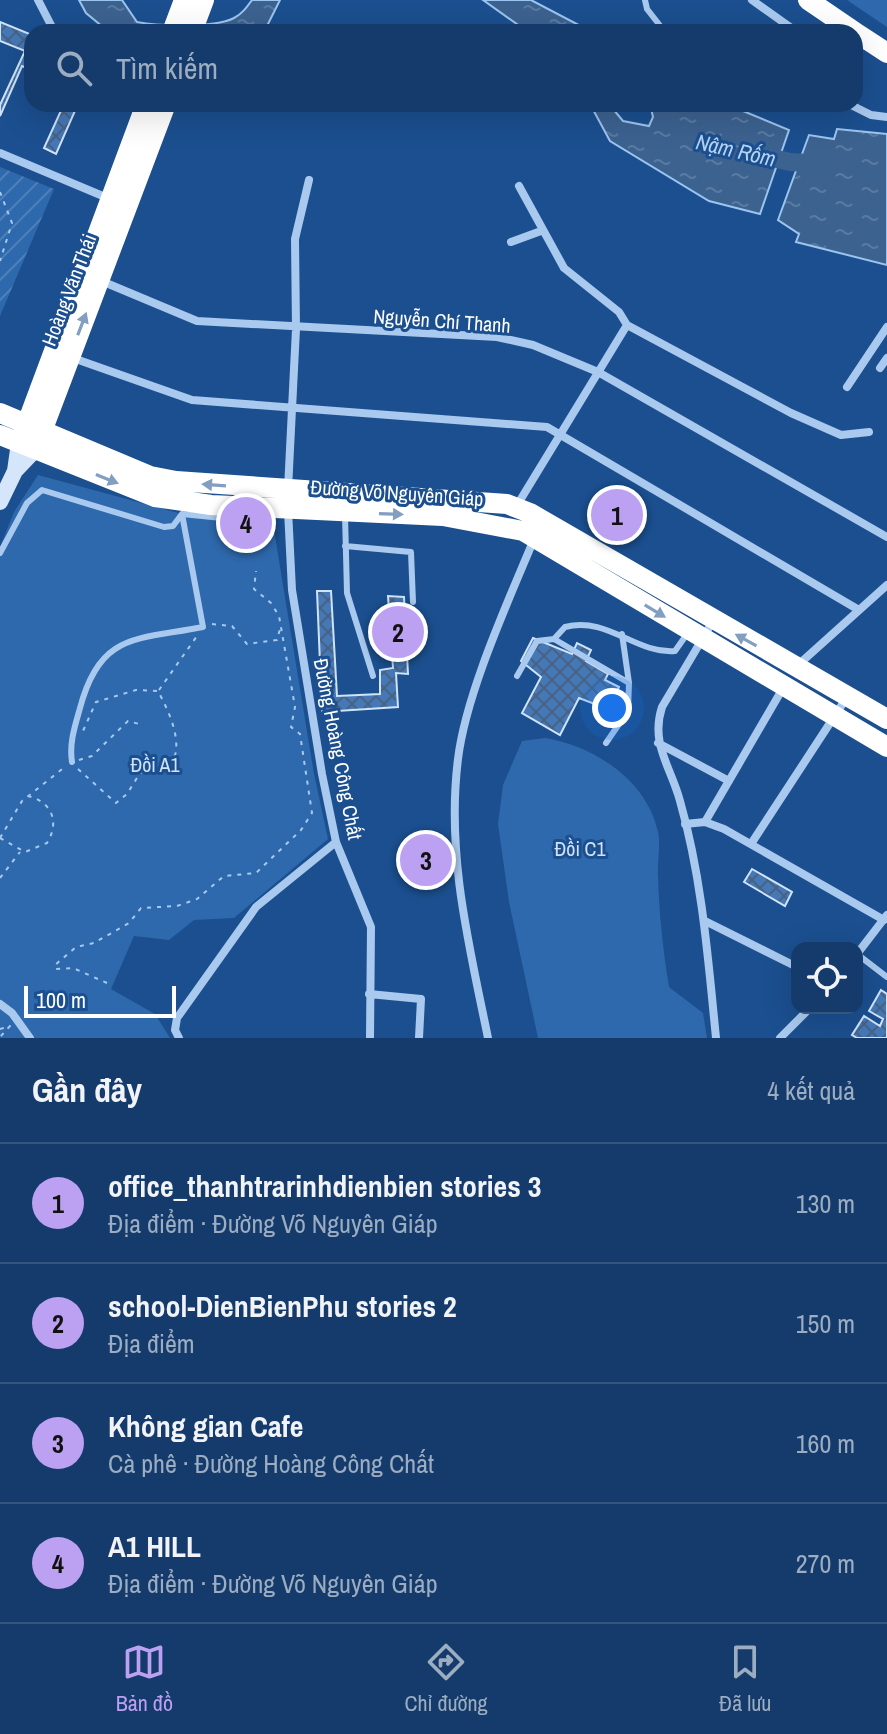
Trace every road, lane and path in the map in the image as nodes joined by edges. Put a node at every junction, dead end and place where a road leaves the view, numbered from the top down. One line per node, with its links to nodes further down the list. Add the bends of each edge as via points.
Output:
1 (38, 0): 7 (street)
2 (184, 0): 8 (highway)
3 (204, 0): 9 (highway)
4 (645, 0): 10 (lane)
5 (752, 0): 11 (street)
6 (808, 0): 12 (highway)
7 (50, 24)
8 (175, 24)
9 (195, 24)
10 (659, 24)
11 (786, 24)
12 (843, 24)
13 (863, 37): 14 (highway)
14 (887, 53)
15 (863, 111): 18 (street)
16 (145, 112): 19 (highway)
17 (161, 112): 19 (highway)
18 (887, 117)
19 (140, 146): 24 (highway, Hoàng Văn Thái); 29 (highway, Hoàng Văn Thái)
20 (0, 153): 24 (street)
21 (309, 180): 33 (street, Đường Hoàng Công Chất, via 295,239)
22 (519, 186): 25 (street)
23 (0, 192): 28 (path, via 12,223)
24 (111, 200): 27 (highway, Hoàng Văn Thái)
25 (541, 231): 26 (street); 31 (street, via 571,276 619,312)
26 (511, 242)
27 (89, 259): 29 (highway); 30 (highway, Hoàng Văn Thái)
28 (0, 261)
29 (99, 280): 30 (highway); 33 (street, Nguyễn Chí Thanh, via 197,321); 34 (highway, Hoàng Văn Thái, one-way to 29)
30 (77, 289): 43 (highway, Hoàng Văn Thái)
31 (627, 325): 37 (street); 41 (street, via 791,413 841,435)
32 (887, 327): 38 (street)
33 (296, 329): 37 (street, Nguyễn Chí Thanh, via 497,337 533,345); 39 (street, Đường Hoàng Công Chất)
34 (70, 357): 39 (street, via 192,400); 43 (highway, Hoàng Văn Thái)
35 (887, 358): 36 (street)
36 (880, 368)
37 (598, 372): 42 (street); 50 (street, Nguyễn Chí Thanh)
38 (847, 387)
39 (292, 408): 42 (street, via 515,423); 44 (street, Đường Hoàng Công Chất)
40 (0, 413): 43 (highway, Đường Võ Nguyên Giáp)
41 (869, 432)
42 (559, 434): 48 (street); 58 (street)
43 (24, 437): 44 (highway, Đường Võ Nguyên Giáp, one-way to 43, via 150,476); 45 (street); 47 (highway, Đường Võ Nguyên Giáp, one-way to 47, via 155,497)
44 (288, 499): 46 (highway, Đường Võ Nguyên Giáp); 47 (highway, Đường Võ Nguyên Giáp); 85 (street, Đường Hoàng Công Chất, via 292,590)
45 (0, 502)
46 (346, 502): 48 (highway, Đường Võ Nguyên Giáp, via 467,500); 51 (highway, Đường Võ Nguyên Giáp, one-way to 51, via 467,519); 52 (lane)
47 (245, 507): 49 (lane, via 242,520)
48 (516, 508): 56 (highway, Đường Võ Nguyên Giáp)
49 (182, 514): 53 (lane, via 173,526 164,527 42,490 27,503); 61 (lane)
50 (887, 537)
51 (534, 538): 56 (highway, Đường Võ Nguyên Giáp); 107 (street, via 498,628 458,757 456,862)
52 (345, 546): 57 (lane, via 411,552); 66 (lane, via 347,593)
53 (0, 553)
54 (256, 571): 60 (path, via 254,589 271,603)
55 (887, 585): 58 (street)
56 (632, 586): 59 (highway, Đường Võ Nguyên Giáp); 63 (highway, Đường Võ Nguyên Giáp, one-way to 63)
57 (413, 602)
58 (859, 610): 65 (street)
59 (713, 621): 63 (street); 65 (highway, Đường Võ Nguyên Giáp, one-way to 59)
60 (281, 624): 61 (path, via 277,640 247,644 232,626); 97 (path, via 295,707 291,727 300,734 312,813 268,866 256,873 224,876 197,899 177,906 141,908 129,923 76,947 55,965)
61 (203, 626): 70 (path); 75 (lane, via 107,652 86,687)
62 (622, 634): 63 (lane, via 658,652 675,651); 64 (lane, via 577,624 565,627); 68 (lane)
63 (695, 635): 69 (highway, Đường Võ Nguyên Giáp); 77 (street, via 662,707)
64 (554, 639): 67 (lane, via 537,641); 68 (lane)
65 (795, 667): 69 (highway); 71 (highway, Đường Võ Nguyên Giáp)
66 (373, 676)
67 (517, 676)
68 (629, 683): 76 (lane, via 628,711)
69 (783, 688): 72 (highway, Đường Võ Nguyên Giáp); 80 (street)
70 (158, 691): 75 (path, via 136,690 96,702 78,743); 79 (path, via 176,739 173,761 140,773 116,803)
71 (847, 697): 72 (street); 73 (highway, Đường Võ Nguyên Giáp)
72 (835, 717): 78 (highway, Đường Võ Nguyên Giáp); 86 (street)
73 (887, 719)
74 (143, 725): 79 (path, via 128,721 92,756)
75 (71, 743): 79 (lane)
76 (606, 743)
77 (658, 743): 80 (street); 83 (street)
78 (887, 747)
79 (72, 762): 81 (path)
80 (729, 781): 82 (street)
81 (27, 796): 84 (path); 87 (path, via 50,809 55,824 47,843)
82 (705, 822): 83 (street); 86 (street)
83 (685, 824): 92 (street)
84 (0, 838): 87 (path, via 12,841)
85 (336, 842): 98 (street, Đường Hoàng Công Chất, via 371,927); 104 (street, via 256,907 177,1018)
86 (751, 844): 91 (street)
87 (20, 851): 88 (path)
88 (4, 866): 89 (path); 90 (path)
89 (0, 870)
90 (0, 878)
91 (885, 918): 93 (street)
92 (705, 921): 95 (street); 108 (street)
93 (863, 946)
94 (863, 959): 96 (lane)
95 (791, 964)
96 (887, 977)
97 (107, 983)
98 (369, 994): 105 (street, Đường Hoàng Công Chất); 106 (street, via 421,999)
99 (0, 1004): 103 (street)
100 (804, 1014): 109 (street)
101 (0, 1029): 102 (path, via 10,1026)
102 (0, 1037)
103 (30, 1038)
104 (179, 1038)
105 (370, 1038)
106 (419, 1038)
107 (488, 1038)
108 (716, 1038)
109 (780, 1038)

